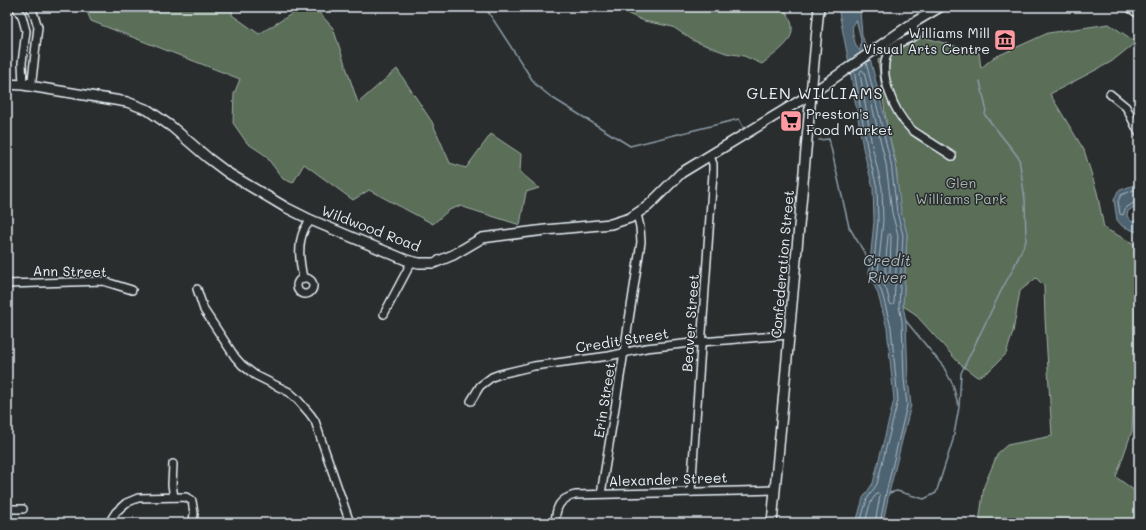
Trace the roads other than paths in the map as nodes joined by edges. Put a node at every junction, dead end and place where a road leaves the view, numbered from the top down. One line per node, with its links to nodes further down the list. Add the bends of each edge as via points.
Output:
1 (16, 7): 11 (street, via 22,16 26,31 22,63)
2 (30, 7): 11 (street, via 38,27 32,80)
3 (819, 7): 8 (street, Confederation Street)
4 (940, 7): 7 (street, Wildwood Road)
5 (1130, 7): 6 (street)
6 (1139, 12)
7 (913, 23): 9 (street, Wildwood Road); 16 (street, via 915,36 889,50 884,61 887,88 902,120 912,130)
8 (813, 68): 9 (street, via 825,78); 12 (street, Confederation Street)
9 (844, 71): 12 (street, Wildwood Road)
10 (7, 84): 11 (street, Wildwood Road)
11 (23, 85): 18 (street, Wildwood Road, via 127,102 148,110 228,172)
12 (811, 94): 15 (street, Wildwood Road); 25 (street, Confederation Street)
13 (1110, 94): 14 (street, via 1126,107)
14 (1139, 133)
15 (710, 156): 17 (street, Wildwood Road, via 681,173); 26 (street, Beaver Street, via 713,173)
16 (952, 156)
17 (637, 214): 19 (street, Wildwood Road, via 611,224 482,238 453,256 434,263); 27 (street, Erin Street, via 641,242)
18 (311, 220): 19 (street, Wildwood Road); 20 (street, via 303,231 300,242)
19 (412, 261): 24 (street)
20 (303, 278)
21 (7, 284): 23 (street, Ann Street, via 104,281)
22 (197, 289): 38 (street, via 204,310 242,365 255,375 289,392 305,406 315,421)
23 (132, 290)
24 (384, 314)
25 (789, 335): 26 (street, Credit Street); 30 (street, Confederation Street)
26 (702, 342): 27 (street, Credit Street); 31 (street, Beaver Street)
27 (624, 352): 28 (street, Credit Street, via 500,374 480,386); 32 (street, Erin Street)
28 (471, 401)
29 (172, 464): 33 (street)
30 (775, 490): 31 (street, Alexander Street); 40 (street, Confederation Street)
31 (691, 492): 32 (street, Alexander Street)
32 (601, 494): 39 (street, Alexander Street, via 570,496 557,510)
33 (174, 498): 36 (street, via 138,498 126,503); 37 (street, via 186,497 192,501)
34 (7, 509): 35 (street)
35 (23, 509)
36 (109, 523)
37 (193, 523)
38 (350, 523)
39 (555, 523)
40 (772, 523)

